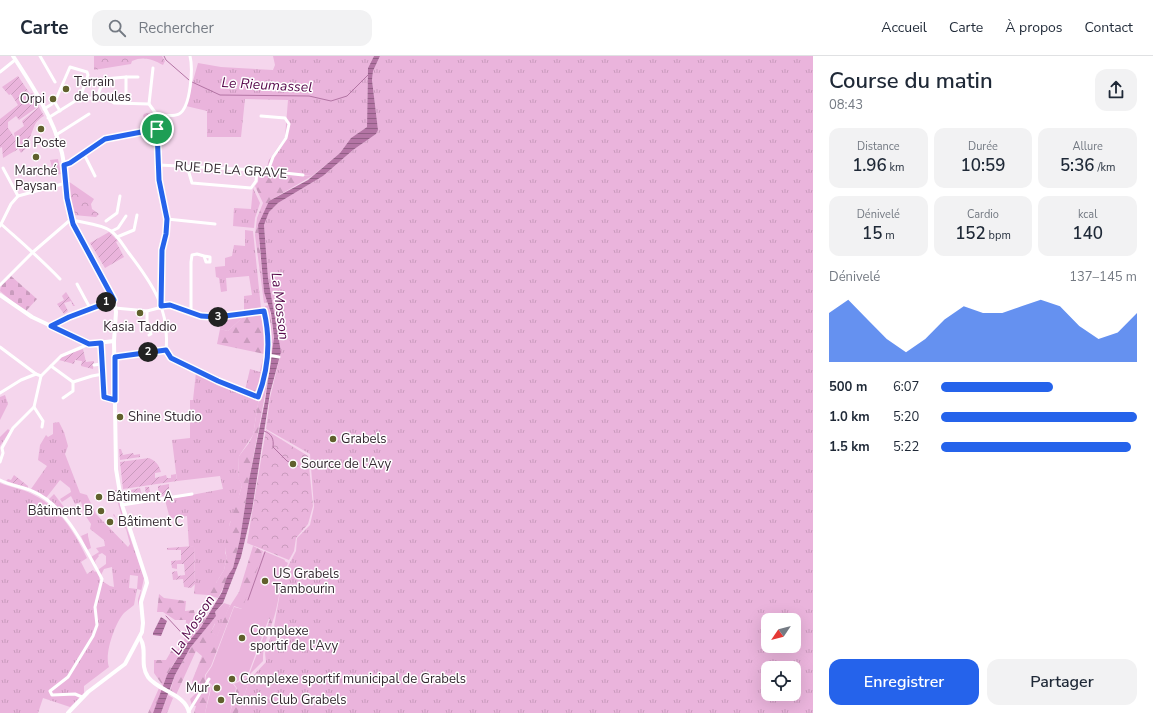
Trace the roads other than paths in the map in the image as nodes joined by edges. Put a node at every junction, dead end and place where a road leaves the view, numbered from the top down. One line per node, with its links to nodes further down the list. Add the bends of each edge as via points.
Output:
1 (40, 56): 8 (street)
2 (190, 56): 17 (street, via 191,81 186,103 180,114)
3 (14, 58): 5 (street); 14 (street)
4 (153, 68): 13 (street)
5 (0, 72)
6 (126, 77): 7 (street); 9 (street, via 104,79); 12 (street)
7 (138, 77)
8 (55, 82)
9 (97, 96): 10 (street); 12 (street, via 105,96 114,103)
10 (81, 97): 11 (street, via 87,72 70,67); 15 (street)
11 (54, 101): 14 (street); 15 (street)
12 (126, 104): 13 (street)
13 (149, 104): 17 (street)
14 (44, 109): 19 (street)
15 (60, 111): 19 (street)
16 (89, 114): 21 (street)
17 (157, 114): 20 (street)
18 (261, 116): 28 (street, via 285,118 289,124 286,138 273,156)
19 (48, 118): 21 (street)
20 (157, 129): 22 (street, via 105,139); 24 (street)
21 (56, 135): 23 (street)
22 (84, 154): 23 (street); 30 (street)
23 (64, 165): 31 (street)
24 (158, 165): 25 (street, RUE DE LA GRAVE); 36 (street)
25 (187, 166): 27 (street, RUE DE LA GRAVE); 27 (street, via 192,183 251,188 256,181)
26 (3, 168): 32 (street)
27 (257, 170): 28 (street, RUE DE LA GRAVE)
28 (268, 172): 29 (street, RUE DE LA GRAVE)
29 (303, 175)
30 (95, 176)
31 (66, 183): 32 (street); 37 (street)
32 (18, 196): 40 (street)
33 (120, 196): 38 (street, via 117,213)
34 (137, 215): 42 (street, via 134,230)
35 (126, 216): 41 (street, via 118,228)
36 (167, 219): 39 (street); 50 (street, via 162,250)
37 (72, 220): 42 (street, via 109,230); 43 (street); 49 (street)
38 (106, 221)
39 (215, 224)
40 (1, 225): 43 (street)
41 (112, 231)
42 (117, 237): 50 (street, via 137,262 157,294)
43 (33, 252): 45 (street); 47 (street)
44 (204, 256): 54 (street, via 192,255)
45 (60, 279)
46 (77, 284): 51 (street)
47 (0, 285)
48 (0, 295): 55 (street, via 21,312)
49 (114, 300): 51 (street); 52 (street)
50 (161, 306): 53 (street); 54 (street, via 170,305); 61 (street, via 167,335)
51 (90, 308): 55 (street)
52 (115, 308): 53 (street); 57 (street)
53 (147, 311): 56 (street, via 151,334)
54 (191, 313): 62 (street, via 217,317 264,311)
55 (51, 326): 59 (street)
56 (149, 335)
57 (114, 342): 58 (street); 63 (street)
58 (101, 343): 59 (street); 65 (street)
59 (89, 344): 67 (street, via 64,355)
60 (0, 347): 68 (street)
61 (166, 350): 62 (street, via 171,358 258,397); 63 (street)
62 (270, 355): 64 (street)
63 (115, 357): 74 (street)
64 (279, 357)
65 (102, 364): 66 (street); 69 (street)
66 (94, 365)
67 (51, 366): 70 (street); 71 (street)
68 (36, 374): 70 (street); 72 (street)
69 (103, 374): 71 (street); 74 (street, via 104,397)
70 (41, 376): 75 (street)
71 (73, 382): 73 (street, via 73,391)
72 (0, 393)
73 (63, 398)
74 (115, 400): 80 (street, via 116,469)
75 (34, 407): 76 (street, via 43,421); 77 (street, via 13,428 2,448)
76 (42, 427)
77 (0, 462)
78 (0, 480): 83 (street, via 33,491 65,515 102,578 95,607 97,625 92,636 68,677 50,691 52,695 75,694)
79 (192, 494): 80 (street)
80 (122, 505): 81 (street, via 147,583 141,602 143,623)
81 (140, 638): 83 (street, via 122,668); 84 (street, via 144,645 144,669 148,677 156,685 180,699)
82 (209, 679): 84 (street)
83 (82, 697): 85 (street)
84 (189, 711)
85 (68, 713)

